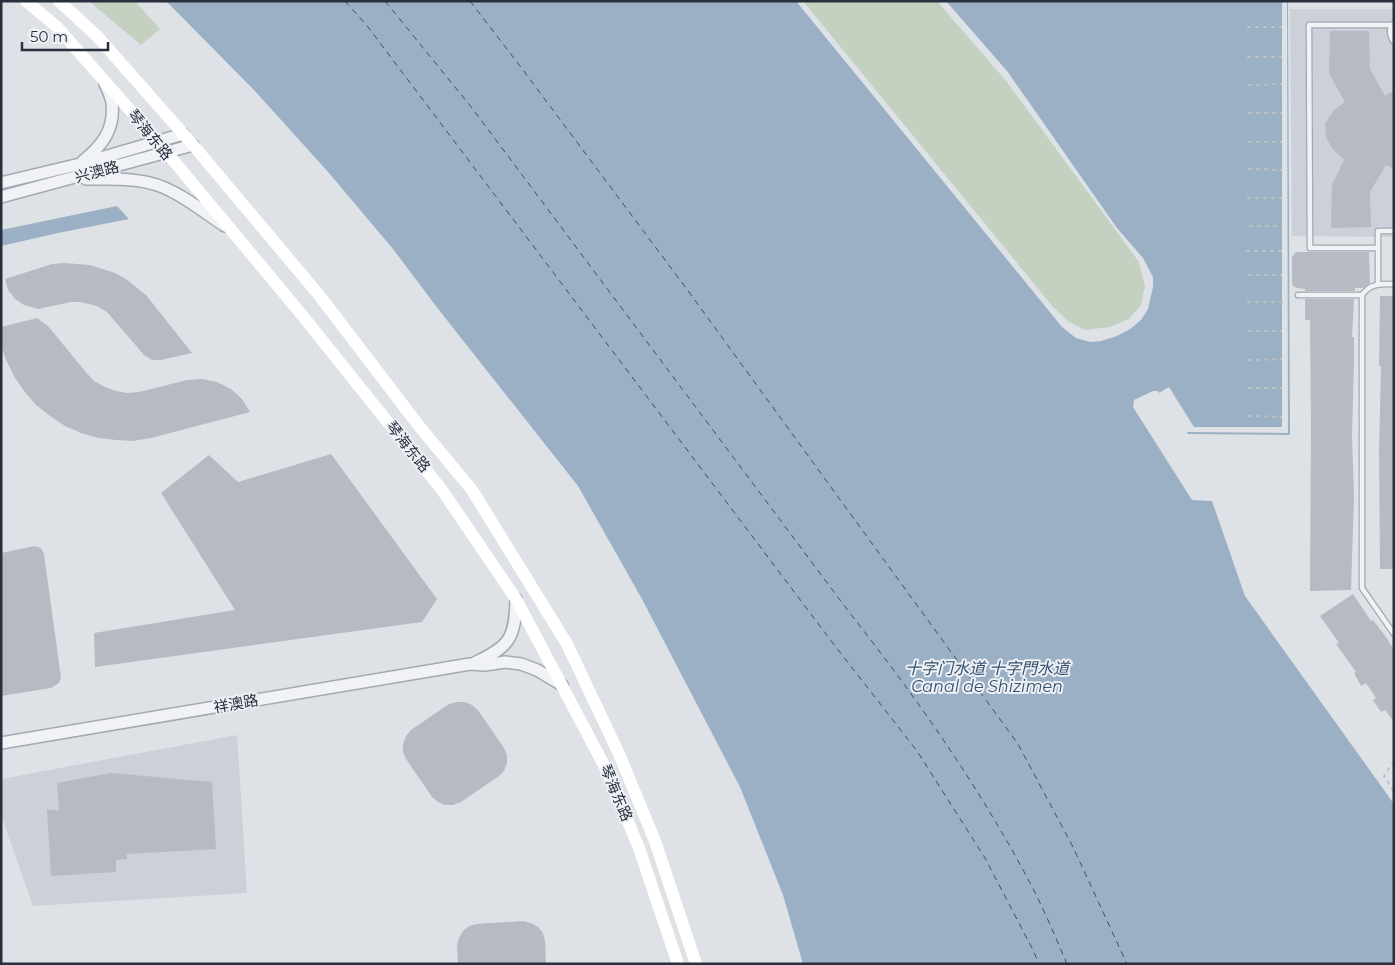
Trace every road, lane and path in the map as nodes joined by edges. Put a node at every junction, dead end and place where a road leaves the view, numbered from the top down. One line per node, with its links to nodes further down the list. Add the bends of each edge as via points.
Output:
1 (26, 1): 9 (main road, 琴海东路, via 57,28)
2 (59, 1): 14 (main road, 琴海东路, via 97,36)
3 (1393, 24): 6 (lane, via 1390,33); 32 (lane, via 1309,25 1310,248)
4 (1247, 27): 5 (path)
5 (1282, 27)
6 (1394, 42)
7 (1247, 57): 8 (path)
8 (1282, 57)
9 (105, 82): 15 (main road, 琴海东路); 20 (street, via 112,102 108,134 97,150)
10 (1282, 84): 11 (path)
11 (1248, 85)
12 (1248, 113): 13 (path)
13 (1282, 113)
14 (183, 134): 15 (street, 兴澳路); 18 (main road, 琴海东路)
15 (158, 142): 19 (main road, 琴海东路); 20 (street, 兴澳路)
16 (1248, 142): 17 (path)
17 (1282, 142)
18 (193, 145): 19 (street, 兴澳路); 59 (main road, 琴海东路, via 319,295 472,490 567,644 655,840)
19 (166, 153): 23 (street, 兴澳路); 30 (main road, 琴海东路)
20 (80, 164): 24 (street, 兴澳路)
21 (1248, 169): 22 (path)
22 (1282, 170)
23 (69, 180): 25 (street, 兴澳路); 30 (street, via 149,182 172,191)
24 (1, 184)
25 (1, 197)
26 (1247, 198): 27 (path)
27 (1282, 198)
28 (1249, 226): 29 (path)
29 (1282, 226)
30 (229, 229): 51 (main road, 琴海东路, via 442,490)
31 (1394, 231): 32 (lane, via 1378,231)
32 (1378, 248): 37 (lane)
33 (1246, 251): 34 (path)
34 (1282, 251)
35 (1248, 275): 36 (path)
36 (1282, 275)
37 (1378, 284): 38 (lane); 40 (lane)
38 (1394, 284)
39 (1298, 295): 40 (lane)
40 (1362, 295): 52 (lane, via 1362,588)
41 (1247, 302): 42 (path)
42 (1284, 302)
43 (1282, 331): 44 (path)
44 (1248, 332)
45 (1282, 359): 46 (path)
46 (1248, 360)
47 (1248, 388): 48 (path)
48 (1282, 388)
49 (1248, 416): 50 (path)
50 (1282, 417)
51 (516, 599): 53 (street, 祥澳路, via 516,619 511,636 494,654); 54 (main road, 琴海东路)
52 (1394, 634)
53 (470, 664): 54 (street, 祥澳路, via 521,664); 55 (street, 祥澳路)
54 (562, 685): 58 (main road, 琴海东路, via 605,767 639,848)
55 (1, 743)
56 (1394, 761): 57 (path, via 1384,776)
57 (1394, 792)
58 (678, 964)
59 (696, 964)

